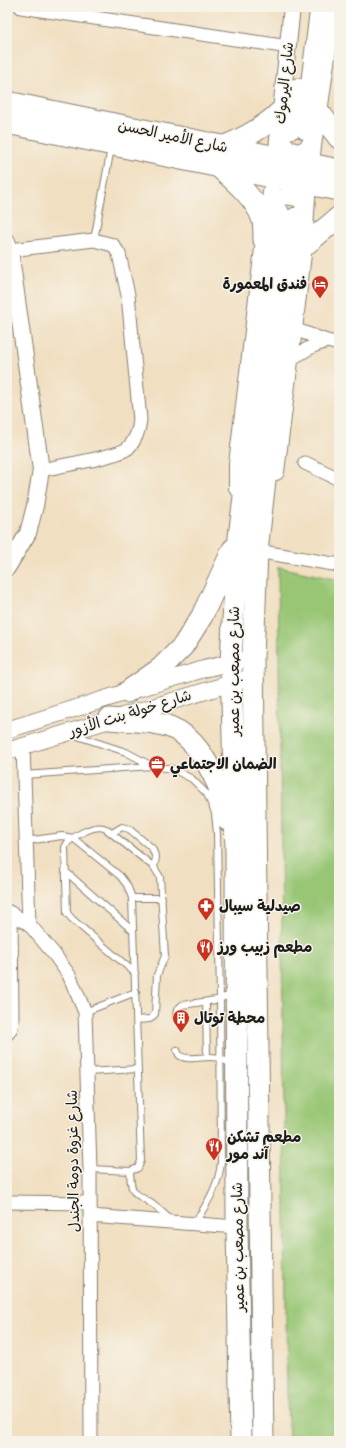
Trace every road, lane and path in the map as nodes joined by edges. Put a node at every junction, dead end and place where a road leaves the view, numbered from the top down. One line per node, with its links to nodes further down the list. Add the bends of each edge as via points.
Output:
1 (292, 7): 6 (street, شارع اليرموك)
2 (309, 7): 11 (highway, شارع اليرموك)
3 (321, 7): 11 (highway, شارع اليرموك)
4 (334, 7): 7 (street, شارع اليرموك)
5 (29, 8): 6 (street)
6 (288, 47): 11 (street, شارع اليرموك)
7 (333, 55): 9 (street, شارع اليرموك)
8 (7, 102): 14 (highway, شارع الأمير الحسن)
9 (319, 112): 11 (street, شارع اليرموك); 12 (highway)
10 (7, 123): 13 (highway, شارع الأمير الحسن)
11 (294, 128): 14 (highway, via 274,118 250,134); 15 (street, شارع اليرموك); 17 (street, شارع اليرموك)
12 (339, 138)
13 (112, 145): 16 (highway, شارع الأمير الحسن); 23 (lane)
14 (223, 147): 17 (highway, شارع الأمير الحسن)
15 (311, 164): 17 (highway, شارع الأمير الحسن); 18 (highway, شارع الأمير الحسن); 19 (street, شارع مصعب بن عمير)
16 (220, 167): 17 (highway, شارع الأمير الحسن); 24 (highway, via 253,202 263,221)
17 (275, 168): 19 (highway, شارع الأمير الحسن); 21 (street, شارع مصعب بن عمير)
18 (339, 170)
19 (308, 185): 20 (highway, شارع الأمير الحسن); 21 (street, شارع مصعب بن عمير)
20 (339, 190)
21 (288, 212): 24 (street, شارع مصعب بن عمير); 26 (street, شارع مصعب بن عمير); 34 (highway, شارع مصعب بن عمير, via 263,342); 35 (highway, شارع مصعب بن عمير, via 280,348)
22 (339, 217): 26 (highway)
23 (94, 240): 25 (street); 32 (street, via 113,245 119,254 128,295 139,431 127,449 108,456)
24 (264, 240): 34 (street, شارع مصعب بن عمير, via 237,464)
25 (8, 245): 27 (street)
26 (304, 246): 28 (street, شارع مصعب بن عمير)
27 (12, 304): 32 (street)
28 (294, 329): 29 (street); 30 (street, شارع مصعب بن عمير)
29 (333, 342): 30 (street, via 303,351)
30 (290, 359): 35 (street, شارع مصعب بن عمير, via 272,499)
31 (306, 463): 33 (street)
32 (41, 470): 37 (street, via 28,532)
33 (339, 479)
34 (240, 531): 39 (highway, شارع مصعب بن عمير, via 234,601); 40 (highway, via 202,616 183,646 161,668)
35 (258, 544): 36 (street); 38 (highway, شارع مصعب بن عمير)
36 (339, 565)
37 (7, 568)
38 (253, 668): 39 (street, شارع خولة بنت الأزور); 81 (highway, شارع مصعب بن عمير)
39 (232, 672): 40 (street, شارع خولة بنت الأزور); 41 (street, شارع خولة بنت الأزور); 51 (highway, شارع مصعب بن عمير)
40 (127, 692): 42 (street, شارع خولة بنت الأزور)
41 (109, 719): 43 (street, شارع خولة بنت الأزور); 51 (highway, via 152,722 171,727 186,736 199,750 218,786)
42 (7, 730)
43 (67, 732): 44 (street, شارع خولة بنت الأزور); 46 (lane, via 113,747)
44 (23, 746): 45 (street, شارع خولة بنت الأزور); 47 (street)
45 (7, 751)
46 (152, 766): 47 (lane); 61 (lane, via 173,769 192,779 206,794 215,813)
47 (24, 775): 50 (street)
48 (112, 833): 49 (lane, via 100,826); 52 (lane); 52 (lane, via 122,827 129,829 154,851)
49 (73, 838): 50 (lane, via 62,836); 53 (lane, via 65,847); 54 (lane, via 120,876 128,885)
50 (26, 841): 57 (street)
51 (236, 851): 61 (highway, شارع مصعب بن عمير)
52 (154, 867): 55 (lane, via 160,877)
53 (65, 871): 58 (lane); 59 (lane, via 66,908 69,916)
54 (132, 898): 55 (lane); 58 (lane)
55 (162, 898): 65 (lane, via 165,956 157,975 155,1014 150,1019)
56 (9, 912): 57 (street, شارع غزوة دومة الجندل); 66 (street, via 12,1020)
57 (28, 924): 63 (street, شارع غزوة دومة الجندل, via 42,938 69,975)
58 (133, 931): 59 (lane)
59 (135, 973): 60 (lane)
60 (136, 992): 63 (lane); 65 (lane)
61 (228, 996): 62 (lane); 69 (highway, شارع مصعب بن عمير)
62 (206, 1002): 64 (lane, via 182,1005); 68 (lane)
63 (85, 1012): 71 (street, شارع غزوة دومة الجندل)
64 (176, 1016)
65 (137, 1020): 70 (lane)
66 (7, 1034)
67 (177, 1050): 68 (lane, via 184,1058)
68 (207, 1057): 69 (lane)
69 (228, 1063): 77 (lane, via 220,1171 215,1189); 78 (highway, شارع مصعب بن عمير)
70 (138, 1069): 71 (lane); 73 (lane, via 142,1161 138,1168)
71 (87, 1072): 72 (street, شارع غزوة دومة الجندل)
72 (90, 1169): 73 (lane); 75 (street, شارع غزوة دومة الجندل)
73 (130, 1171): 76 (lane, via 131,1186 136,1195)
74 (7, 1202): 75 (street)
75 (90, 1209): 76 (street); 79 (street, شارع غزوة دومة الجندل)
76 (173, 1222): 77 (street)
77 (195, 1223): 78 (street)
78 (237, 1227): 80 (highway, شارع مصعب بن عمير)
79 (91, 1441)
80 (241, 1441)
81 (263, 1441)

